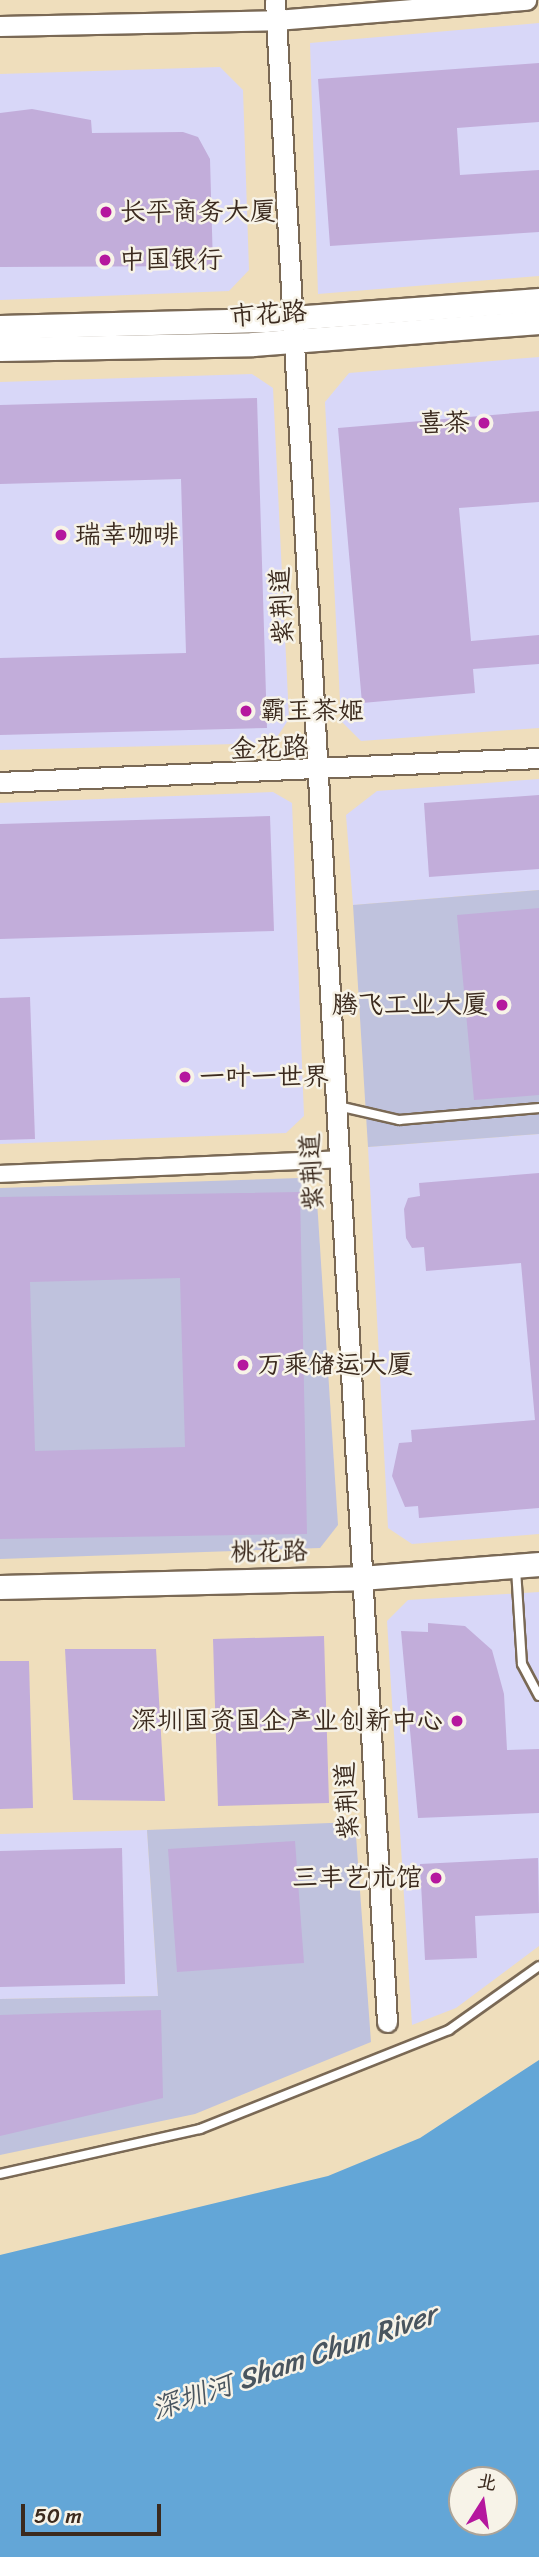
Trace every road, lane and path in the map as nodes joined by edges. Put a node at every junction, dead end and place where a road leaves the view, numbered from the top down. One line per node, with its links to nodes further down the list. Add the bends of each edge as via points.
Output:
1 (526, 0): 2 (street)
2 (276, 10): 3 (street); 7 (street, 紫荆道)
3 (0, 26)
4 (539, 300): 7 (main road, 市花路)
5 (539, 322): 7 (main road, 市花路)
6 (0, 327): 7 (main road, 市花路)
7 (293, 329): 8 (main road, 市花路); 10 (street, 紫荆道)
8 (0, 349)
9 (539, 758): 10 (street, 金花路)
10 (317, 773): 11 (street, 金花路); 12 (street, 紫荆道)
11 (0, 782)
12 (335, 1106): 13 (lane, via 399,1121); 14 (street, 紫荆道)
13 (539, 1108)
14 (338, 1159): 15 (street); 18 (street, 紫荆道)
15 (0, 1174)
16 (539, 1564): 17 (main road, 桃花路)
17 (516, 1566): 18 (main road, 桃花路); 20 (lane, via 522,1664)
18 (361, 1578): 19 (main road, 桃花路); 22 (street, 紫荆道)
19 (0, 1587)
20 (539, 1696)
21 (539, 1966): 23 (lane, via 449,2030 200,2129)
22 (387, 2022)
23 (0, 2174)

